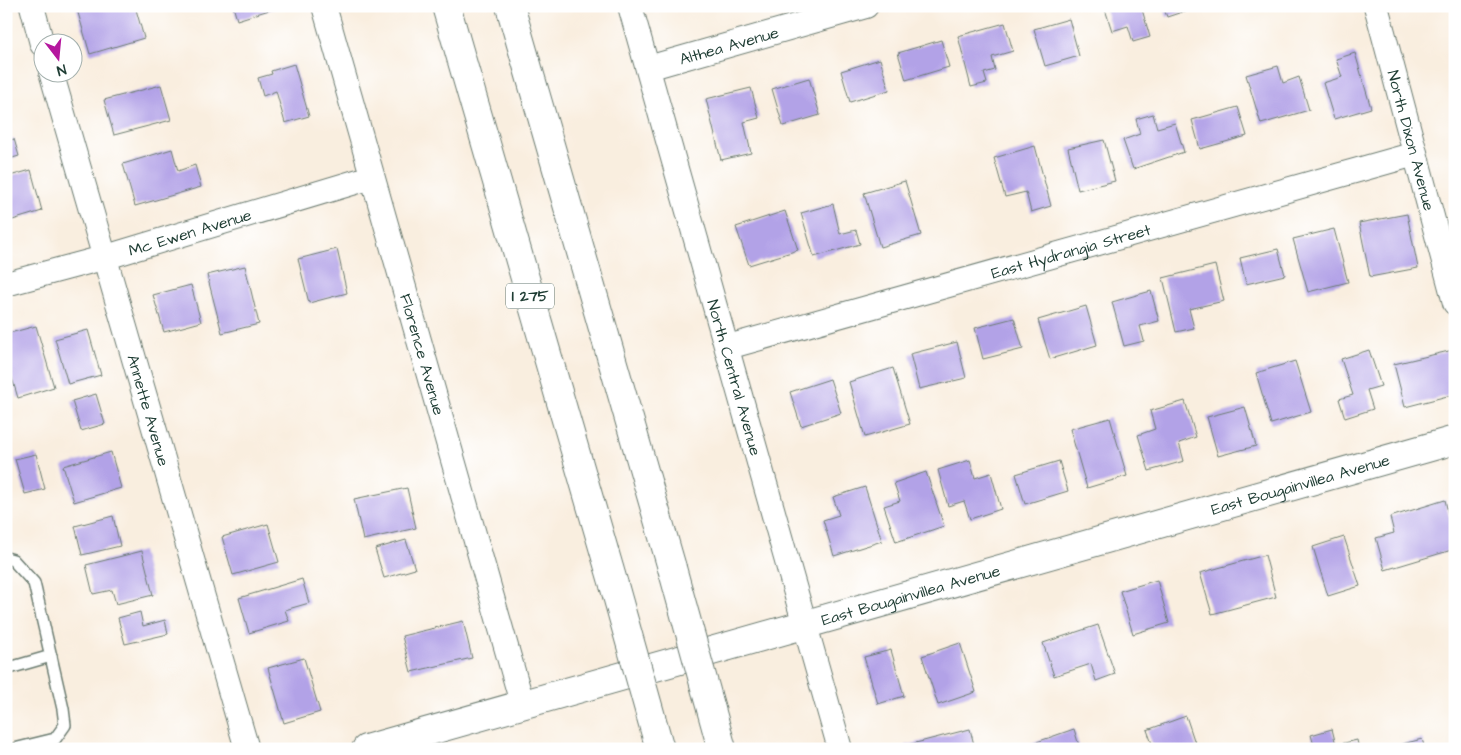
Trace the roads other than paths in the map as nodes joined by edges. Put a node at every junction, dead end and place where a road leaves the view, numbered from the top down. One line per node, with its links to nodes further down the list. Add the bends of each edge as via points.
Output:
1 (32, 6): 8 (street)
2 (324, 6): 12 (street, Florence Avenue)
3 (446, 6): 26 (main road, I 275, bridge)
4 (510, 6): 27 (main road, bridge)
5 (630, 6): 9 (street, North Central Avenue)
6 (866, 6): 9 (street, Althea Avenue)
7 (1376, 6): 11 (street, North Dixon Avenue)
8 (39, 32)
9 (648, 68): 16 (street, North Central Avenue)
10 (54, 82): 13 (street, Annette Avenue)
11 (1415, 154): 15 (street, North Dixon Avenue); 16 (street, East Hydrangia Street)
12 (372, 177): 13 (street, Mc Ewen Avenue); 22 (street, Florence Avenue)
13 (103, 258): 14 (street, Mc Ewen Avenue); 24 (street, Annette Avenue)
14 (6, 284)
15 (1455, 303)
16 (728, 347): 19 (street, North Central Avenue)
17 (1455, 440): 19 (main road, East Bougainvillea Avenue)
18 (6, 558): 20 (lane, via 13,560 34,583)
19 (805, 624): 22 (main road, East Bougainvillea Avenue); 28 (street, North Central Avenue)
20 (51, 656): 21 (lane); 23 (lane, via 65,725 55,739)
21 (6, 669)
22 (522, 703): 25 (main road, East Bougainvillea Avenue)
23 (14, 749)
24 (247, 749)
25 (366, 749)
26 (660, 749)
27 (722, 749)
28 (840, 749)

